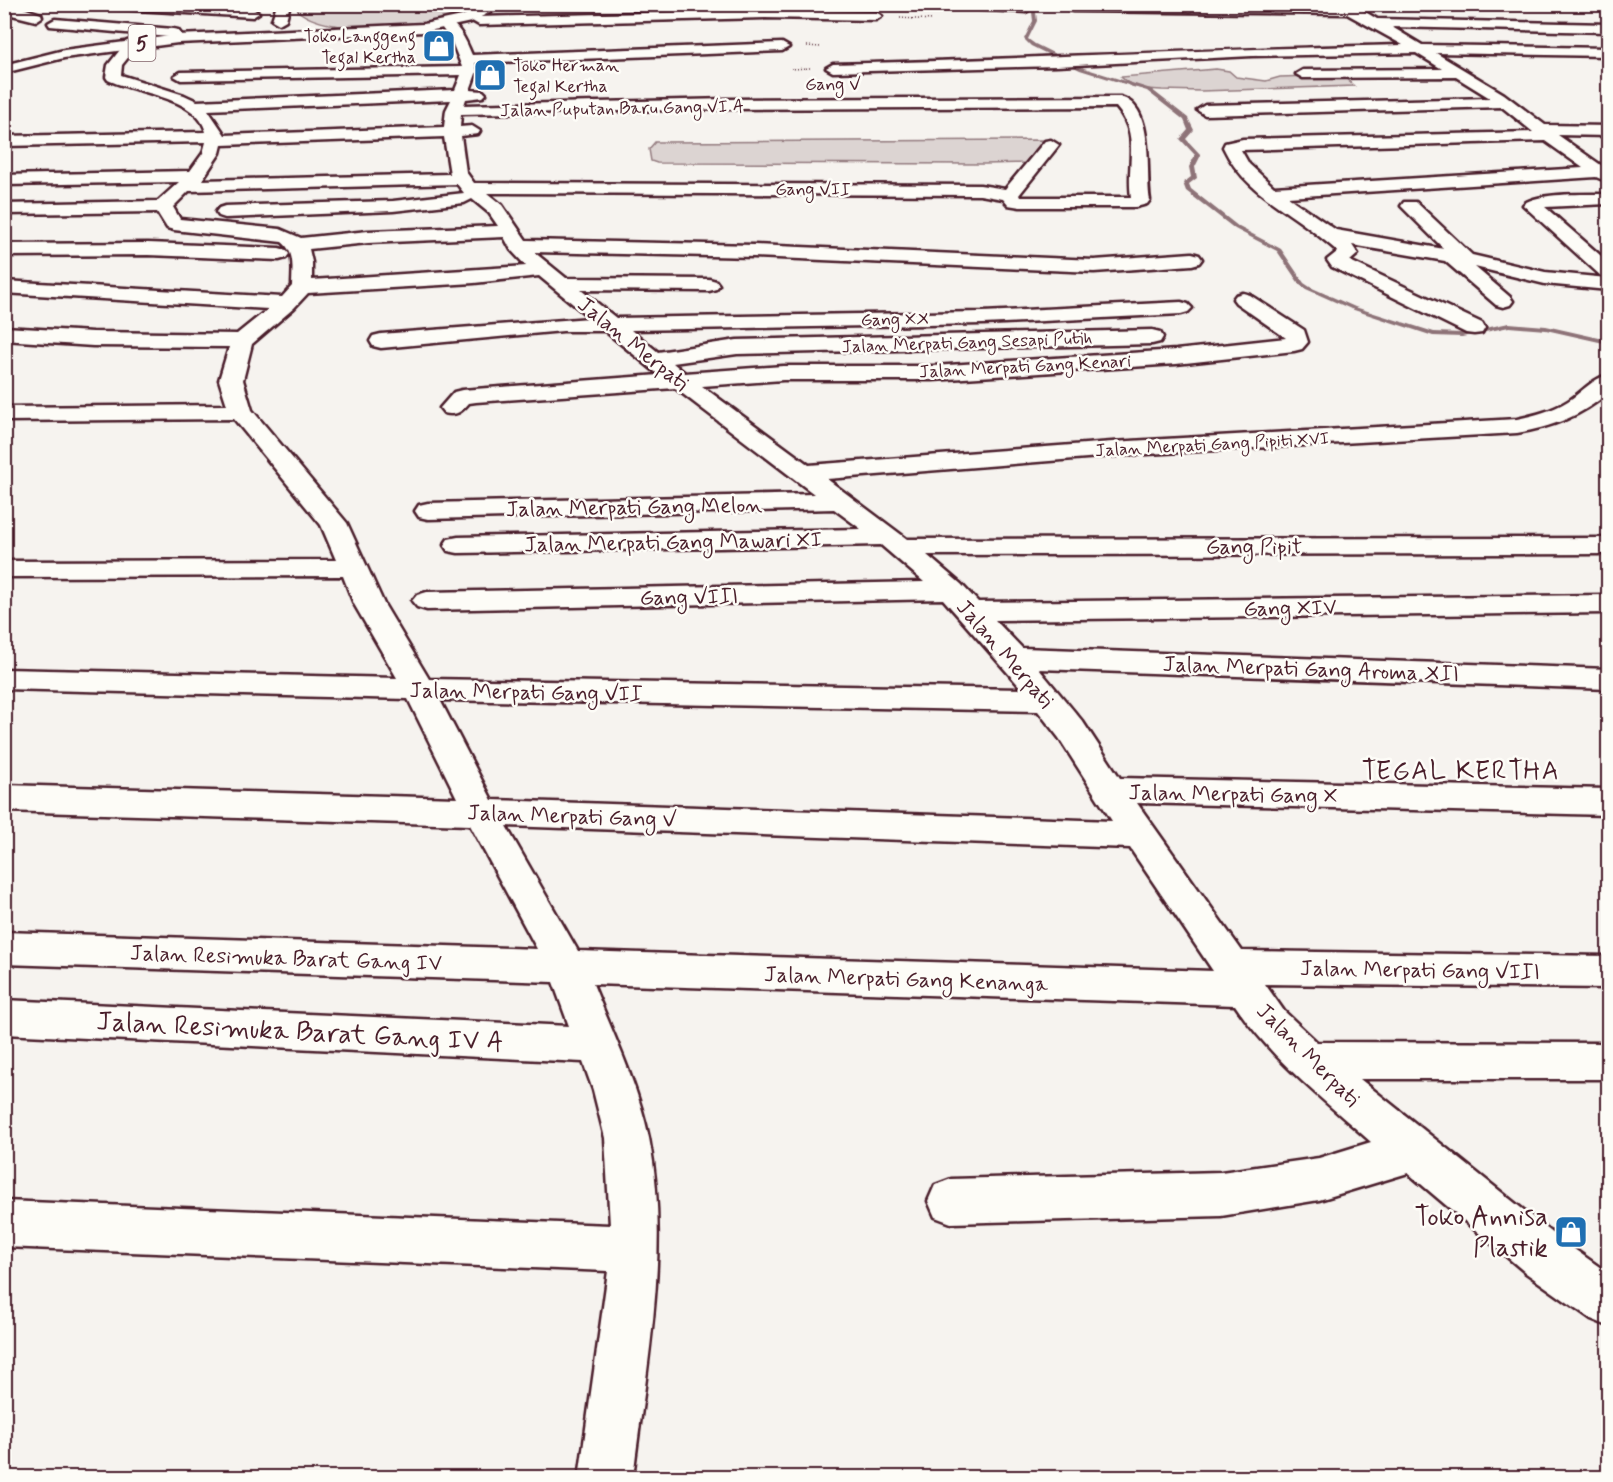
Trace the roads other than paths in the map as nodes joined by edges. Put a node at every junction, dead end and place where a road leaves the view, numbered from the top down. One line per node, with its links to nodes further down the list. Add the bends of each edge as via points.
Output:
1 (104, 4): 21 (main road, via 260,10)
2 (284, 4): 13 (main road)
3 (949, 4): 6 (main road)
4 (506, 6): 5 (main road); 15 (main road, 5); 17 (main road, 5)
5 (535, 6)
6 (1026, 6)
7 (1073, 7): 8 (main road)
8 (1347, 7): 20 (main road)
9 (8, 9): 11 (main road)
10 (876, 16): 15 (main road, via 784,14)
11 (36, 17)
12 (1476, 17): 14 (main road)
13 (279, 20)
14 (1608, 20)
15 (479, 21): 17 (main road, 5)
16 (55, 23): 22 (main road, via 154,30 173,33)
17 (448, 26): 21 (main road, 5, via 371,37); 35 (main road)
18 (1608, 28): 20 (main road)
19 (1357, 29): 20 (main road)
20 (1387, 30): 23 (main road); 26 (main road)
21 (202, 37): 22 (main road, 5)
22 (178, 39): 24 (main road, 5)
23 (1608, 39)
24 (132, 44): 29 (main road, 5, via 64,54); 39 (main road, via 115,65 113,77)
25 (782, 47): 35 (main road)
26 (1419, 49): 27 (main road); 28 (main road, via 1252,52 1062,66 1023,63); 31 (main road)
27 (1608, 52)
28 (833, 68)
29 (4, 69)
30 (1484, 72): 31 (main road)
31 (1460, 73): 32 (main road); 38 (main road)
32 (1303, 74)
33 (181, 76): 35 (main road)
34 (1088, 86): 37 (main road)
35 (461, 93): 36 (main road); 37 (main road, Gang V, via 728,104); 39 (main road); 41 (main road, Jalan Puputan Baru Gang VI A); 45 (main road, Jalan Puputan Baru Gang VI A); 49 (main road)
36 (505, 94)
37 (1120, 102): 54 (main road, Gang VII, via 1140,133 1141,200 1024,203)
38 (1506, 102): 40 (main road); 43 (main road)
39 (195, 106): 45 (main road, via 214,125)
40 (1205, 110)
41 (486, 131)
42 (1608, 131): 43 (main road)
43 (1545, 133): 48 (main road); 53 (main road, via 1232,147)
44 (4, 141): 45 (main road)
45 (216, 141): 47 (main road); 51 (main road)
46 (1051, 145): 54 (main road)
47 (4, 153)
48 (1601, 170): 52 (main road)
49 (469, 179): 51 (main road); 54 (main road, Gang VII, via 980,190); 60 (main road, via 393,206 224,212); 63 (main road, Jalan Merpati, via 496,209)
50 (4, 180): 51 (main road)
51 (191, 181): 59 (main road)
52 (1428, 183): 53 (main road); 66 (main road, via 1446,202 1402,206)
53 (1268, 194): 58 (main road)
54 (1009, 195)
55 (1608, 199): 68 (main road, via 1532,205)
56 (4, 208): 59 (main road)
57 (1322, 210): 58 (main road)
58 (1299, 212): 62 (main road)
59 (168, 215): 60 (main road); 61 (main road, via 153,233)
60 (209, 227): 65 (main road, via 280,235 290,238)
61 (4, 234)
62 (1329, 235): 66 (main road); 80 (main road, via 1347,250 1348,254 1337,260 1339,263)
63 (514, 239): 65 (main road, via 378,237); 67 (main road, via 1094,266); 69 (main road, Jalan Merpati)
64 (4, 250): 65 (main road)
65 (300, 250): 73 (main road)
66 (1458, 258): 70 (main road, via 1545,278); 75 (main road)
67 (1192, 259)
68 (1608, 272)
69 (551, 277): 71 (main road); 73 (main road, via 474,277); 77 (main road, Jalan Merpati)
70 (1608, 284)
71 (709, 285)
72 (4, 287): 73 (main road)
73 (294, 296): 83 (main road)
74 (1243, 299): 78 (main road, Jalan Merpati Gang Kenari)
75 (1503, 300)
76 (1181, 308): 77 (main road, Gang XX, via 983,318)
77 (609, 325): 84 (main road, Gang XX, via 528,327); 85 (main road, Jalan Merpati)
78 (1280, 325): 79 (main road); 86 (main road, Jalan Merpati Gang Kenari, via 1296,335 1297,342 1176,357 933,373 783,373)
79 (1245, 328)
80 (1474, 328)
81 (4, 333): 83 (main road)
82 (1174, 335): 85 (main road, Jalan Merpati Gang Sesapi Putih, via 737,347)
83 (242, 341): 89 (main road, via 231,380)
84 (381, 341)
85 (654, 359): 86 (main road, Jalan Merpati)
86 (681, 381): 88 (main road, via 476,395 462,397); 91 (main road, Jalan Merpati)
87 (1608, 382): 91 (main road, Jalan Merpati Gang Pipiti XVI, via 1562,415 1541,422 1482,430 1112,448)
88 (452, 408)
89 (241, 412): 90 (main road); 97 (main road, via 334,523)
90 (4, 414)
91 (804, 473): 92 (main road, Jalan Merpati)
92 (840, 501): 93 (main road, Jalan Merpati Gang Melon); 94 (main road, Jalan Merpati)
93 (428, 511)
94 (894, 542): 95 (main road, Jalan Merpati Gang Mawari XI); 96 (main road, Gang Pipit); 100 (main road, Jalan Merpati)
95 (458, 545)
96 (1608, 546)
97 (354, 568): 98 (main road); 105 (main road, via 369,604)
98 (4, 569)
99 (427, 601): 100 (main road, Gang VIII)
100 (962, 601): 101 (main road, Gang XIV); 102 (main road, Jalan Merpati)
101 (1608, 604)
102 (1014, 658): 104 (main road, Jalan Merpati Gang Aroma XII); 106 (main road, Jalan Merpati)
103 (4, 679): 105 (main road, Jalan Merpati Gang VII)
104 (1608, 679)
105 (419, 689): 106 (main road, Jalan Merpati Gang VII); 110 (main road)
106 (1047, 700): 107 (main road, Jalan Merpati)
107 (1109, 790): 109 (main road, Jalan Merpati Gang X); 111 (main road, Jalan Merpati)
108 (4, 798): 110 (main road, Jalan Merpati Gang V)
109 (1608, 802)
110 (481, 812): 111 (main road, Jalan Merpati Gang V); 113 (main road)
111 (1140, 835): 115 (main road, Jalan Merpati)
112 (4, 948): 113 (main road, Jalan Resimuka Barat Gang IV)
113 (567, 967): 115 (main road, Jalan Merpati Gang Kenanga); 117 (main road)
114 (1608, 972): 115 (main road, Jalan Merpati Gang VIII)
115 (1239, 978): 118 (main road, Jalan Merpati, via 1270,1023)
116 (4, 1017): 117 (main road, Jalan Resimuka Barat Gang IV A)
117 (596, 1045): 123 (main road, via 627,1138)
118 (1308, 1060): 119 (main road); 120 (main road, Jalan Merpati)
119 (1608, 1061)
120 (1414, 1150): 121 (main road, via 1319,1179 1221,1194); 124 (main road, Jalan Merpati, via 1543,1256)
121 (951, 1201)
122 (4, 1224): 123 (main road)
123 (634, 1249): 125 (main road)
124 (1608, 1302)
125 (606, 1478)

